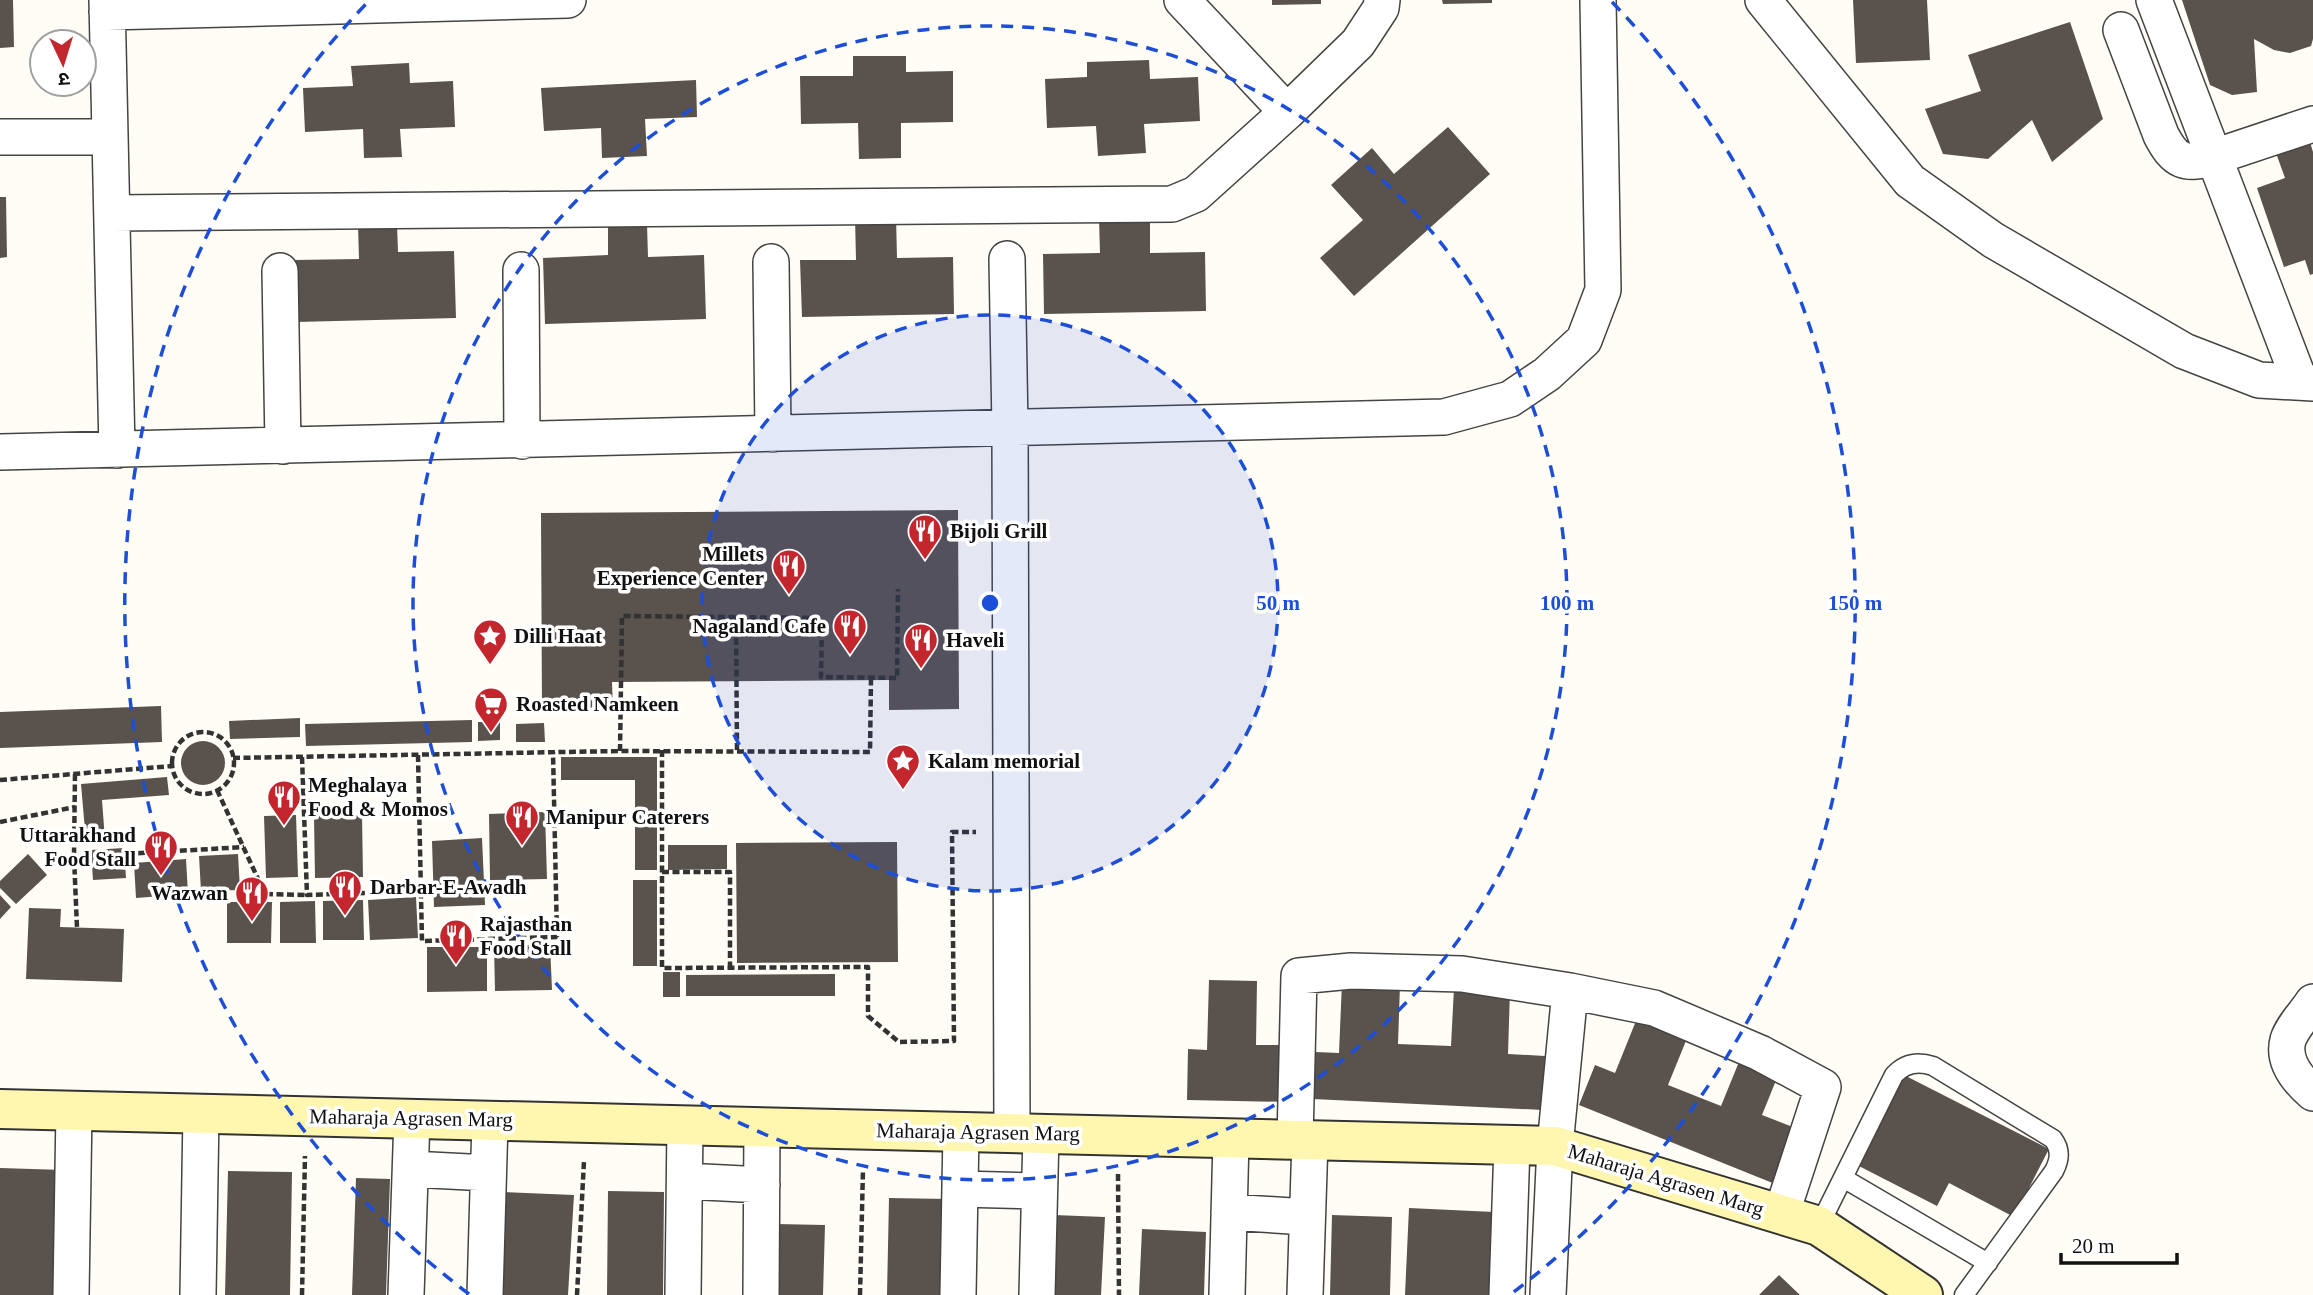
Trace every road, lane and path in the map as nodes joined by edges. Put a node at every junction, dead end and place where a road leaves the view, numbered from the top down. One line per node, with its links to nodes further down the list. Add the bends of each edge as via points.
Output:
1 (568, 0): 7 (street)
2 (1182, 0): 11 (street)
3 (1382, 0): 11 (street, via 1358,43)
4 (1598, 0): 22 (street, via 1604,290 1584,340 1547,374 1510,398 1444,417)
5 (1763, 0): 21 (street, via 1910,181 1993,240 2184,351 2259,380)
6 (2154, 0): 15 (street)
7 (516, 1): 8 (street)
8 (272, 4): 9 (street)
9 (107, 6): 13 (street)
10 (2121, 30): 15 (street, via 2169,150 2187,162)
11 (1287, 112): 16 (street, via 1196,194 1172,204)
12 (2313, 124): 15 (street)
13 (110, 137): 14 (street); 16 (street)
14 (0, 138)
15 (2214, 157): 21 (street)
16 (111, 213): 26 (street)
17 (1007, 259): 22 (street)
18 (771, 262): 23 (street)
19 (521, 270): 24 (street)
20 (280, 271): 25 (street)
21 (2306, 383)
22 (1010, 428): 23 (street); 44 (street)
23 (773, 434): 24 (street)
24 (522, 441): 25 (street)
25 (284, 446): 26 (street)
26 (117, 450): 27 (street)
27 (0, 452)
28 (898, 589): 30 (path, via 897,678)
29 (736, 617): 30 (path, via 822,618 821,677); 32 (path, via 622,616); 33 (path)
30 (871, 678): 33 (path, via 870,752)
31 (662, 750): 32 (path); 33 (path); 47 (path)
32 (620, 751): 34 (path)
33 (737, 751)
34 (553, 752): 35 (path); 48 (path, via 557,937 422,941)
35 (418, 755): 36 (path); 48 (path)
36 (302, 757): 37 (path); 49 (path)
37 (233, 758): 38 (path, via 224,740 215,734 194,733 177,746); 41 (path, via 230,777)
38 (172, 766): 39 (path); 41 (path, via 175,777 193,793)
39 (75, 774): 40 (path); 42 (path)
40 (0, 780)
41 (217, 790): 45 (path)
42 (75, 807): 43 (path); 46 (path)
43 (0, 822)
44 (1011, 832): 51 (path, via 952,832 954,1041 900,1042 868,1016 868,967); 63 (street)
45 (244, 847): 46 (path); 49 (path, via 265,894)
46 (75, 857): 50 (path)
47 (662, 872): 51 (path, via 730,872); 51 (path, via 662,968)
48 (421, 891): 49 (path)
49 (307, 895)
50 (77, 928)
51 (730, 968)
52 (1570, 991): 65 (street, via 1462,974 1351,971 1299,976); 67 (street); 80 (street, via 1654,1008 1823,1087)
53 (2313, 1002): 54 (street, via 2288,1039 2287,1053 2299,1081)
54 (2313, 1093)
55 (0, 1109): 56 (street, Maharaja Agrasen Marg)
56 (74, 1111): 57 (street, Maharaja Agrasen Marg); 84 (street)
57 (201, 1113): 58 (street, Maharaja Agrasen Marg); 85 (street)
58 (412, 1118): 59 (street, Maharaja Agrasen Marg); 72 (street)
59 (490, 1121): 60 (street, Maharaja Agrasen Marg); 73 (street)
60 (685, 1125): 61 (street, Maharaja Agrasen Marg); 75 (street)
61 (762, 1127): 62 (street, Maharaja Agrasen Marg); 76 (street)
62 (961, 1132): 63 (street, Maharaja Agrasen Marg); 77 (street)
63 (1026, 1133): 64 (street, Maharaja Agrasen Marg); 78 (street)
64 (1231, 1139): 65 (street, Maharaja Agrasen Marg); 79 (street)
65 (1302, 1140): 66 (street, Maharaja Agrasen Marg); 81 (street)
66 (1512, 1145): 67 (street, Maharaja Agrasen Marg); 98 (street)
67 (1555, 1146): 80 (street, Maharaja Agrasen Marg); 99 (street)
68 (305, 1151): 86 (path)
69 (584, 1158): 89 (path)
70 (863, 1162): 92 (path)
71 (1118, 1163): 95 (path)
72 (411, 1169): 73 (street); 87 (street)
73 (488, 1172): 88 (street)
74 (1843, 1178): 82 (lane); 83 (lane); 83 (lane, via 1894,1076 1902,1067 1916,1063 1933,1066 2053,1139 2059,1152 2054,1171)
75 (685, 1181): 76 (street); 90 (street)
76 (762, 1185): 91 (street)
77 (960, 1189): 78 (street); 93 (street)
78 (1039, 1191): 94 (street)
79 (1229, 1212): 81 (street); 96 (street)
80 (1781, 1215): 82 (street, Maharaja Agrasen Marg)
81 (1307, 1217): 97 (street)
82 (1819, 1226): 100 (street, Maharaja Agrasen Marg)
83 (1988, 1263): 101 (lane)
84 (71, 1295)
85 (198, 1295)
86 (302, 1295)
87 (406, 1295)
88 (485, 1295)
89 (577, 1295)
90 (683, 1295)
91 (761, 1295)
92 (860, 1295)
93 (958, 1295)
94 (1037, 1295)
95 (1119, 1295)
96 (1227, 1295)
97 (1305, 1295)
98 (1507, 1295)
99 (1548, 1295)
100 (1923, 1295)
101 (1964, 1295)

